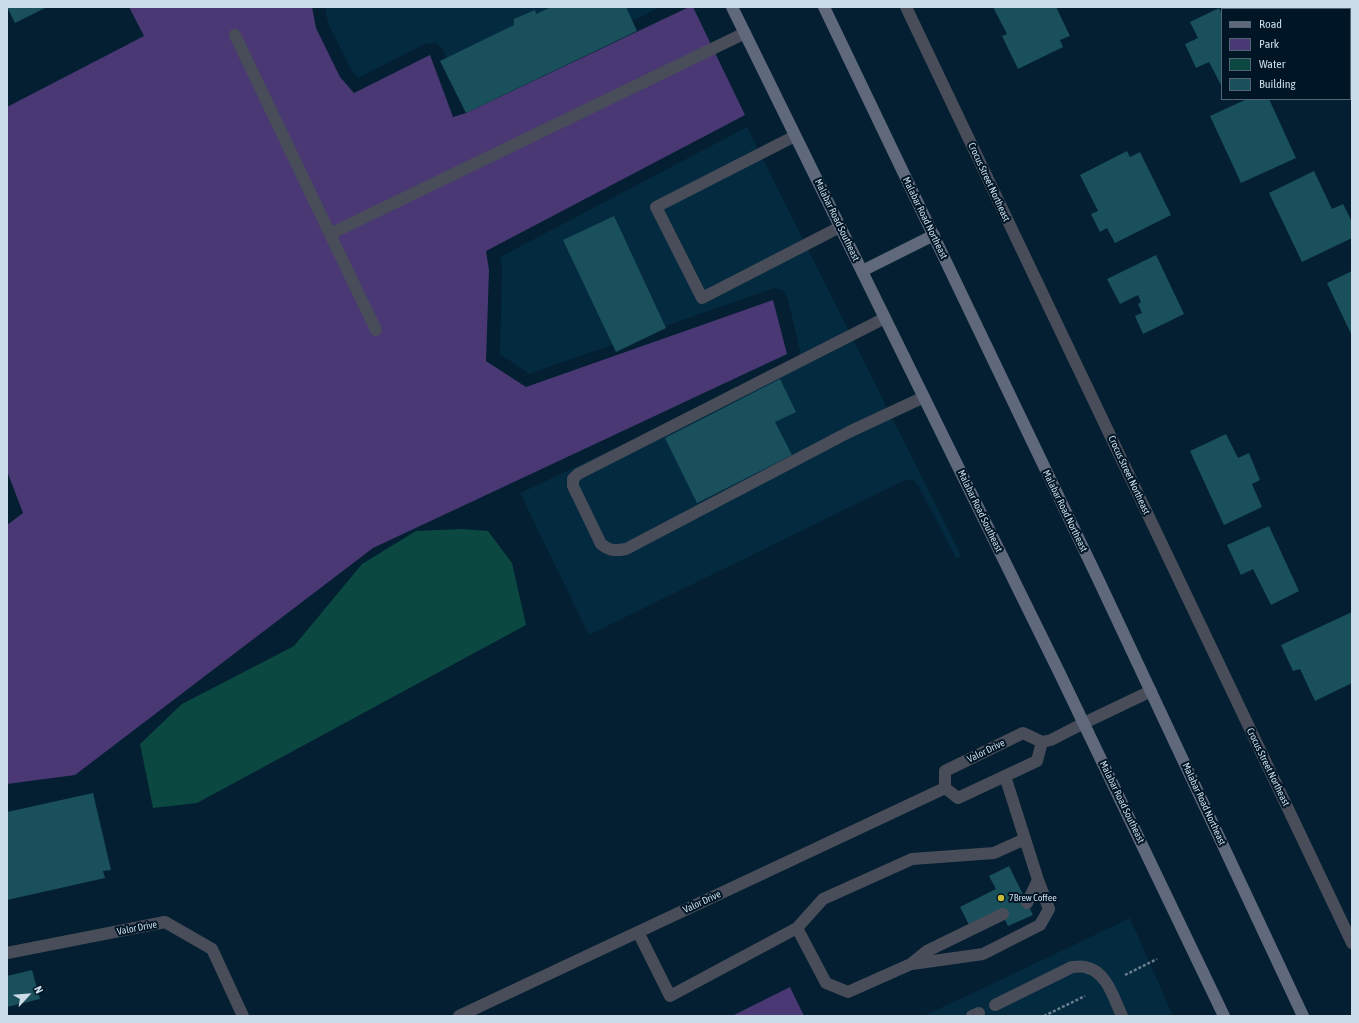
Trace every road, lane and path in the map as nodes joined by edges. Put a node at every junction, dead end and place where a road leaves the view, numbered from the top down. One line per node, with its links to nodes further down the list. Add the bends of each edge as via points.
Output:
1 (732, 7): 4 (main road, Malabar Road Southeast)
2 (824, 7): 9 (main road, Malabar Road Northeast)
3 (906, 7): 25 (street, Crocus Street Northeast)
4 (745, 33): 6 (main road, Malabar Road Southeast); 8 (street)
5 (235, 35): 8 (street)
6 (795, 136): 7 (main road, Malabar Road Southeast); 7 (street, via 656,208 702,298)
7 (840, 227): 10 (main road, Malabar Road Southeast)
8 (330, 234): 12 (street)
9 (934, 235): 10 (main road); 14 (main road, Malabar Road Northeast)
10 (862, 270): 11 (main road, Malabar Road Southeast)
11 (885, 318): 13 (main road, Malabar Road Southeast); 13 (street, via 578,474 573,479 573,486 601,544 608,549 626,549 849,432)
12 (376, 330)
13 (924, 397): 15 (main road, Malabar Road Southeast)
14 (1151, 691): 15 (street); 37 (main road, Malabar Road Northeast)
15 (1084, 723): 16 (street); 36 (main road, Malabar Road Southeast)
16 (1042, 742): 17 (street, via 1037,761); 18 (street, Valor Drive, via 1023,733 946,771)
17 (1005, 776): 18 (street, via 958,798); 19 (street)
18 (945, 788): 24 (street, Valor Drive)
19 (1026, 839): 20 (street); 23 (street, via 994,853 912,859 823,899)
20 (1038, 880): 21 (street); 28 (street, via 1049,909 1040,924 983,954)
21 (1027, 903)
22 (1003, 914): 28 (street, via 927,951)
23 (798, 928): 24 (street, via 670,996); 28 (street, via 826,982 848,992)
24 (638, 932): 33 (street, Valor Drive)
25 (1352, 943)
26 (7, 953): 32 (street, Valor Drive, via 165,922 212,949)
27 (1157, 959): 29 (path)
28 (911, 964)
29 (1122, 976)
30 (1085, 996): 34 (path)
31 (995, 1005): 35 (street, via 1072,967 1084,966 1095,970 1103,977)
32 (244, 1016)
33 (459, 1016)
34 (1044, 1016)
35 (1122, 1016)
36 (1224, 1016)
37 (1303, 1016)

